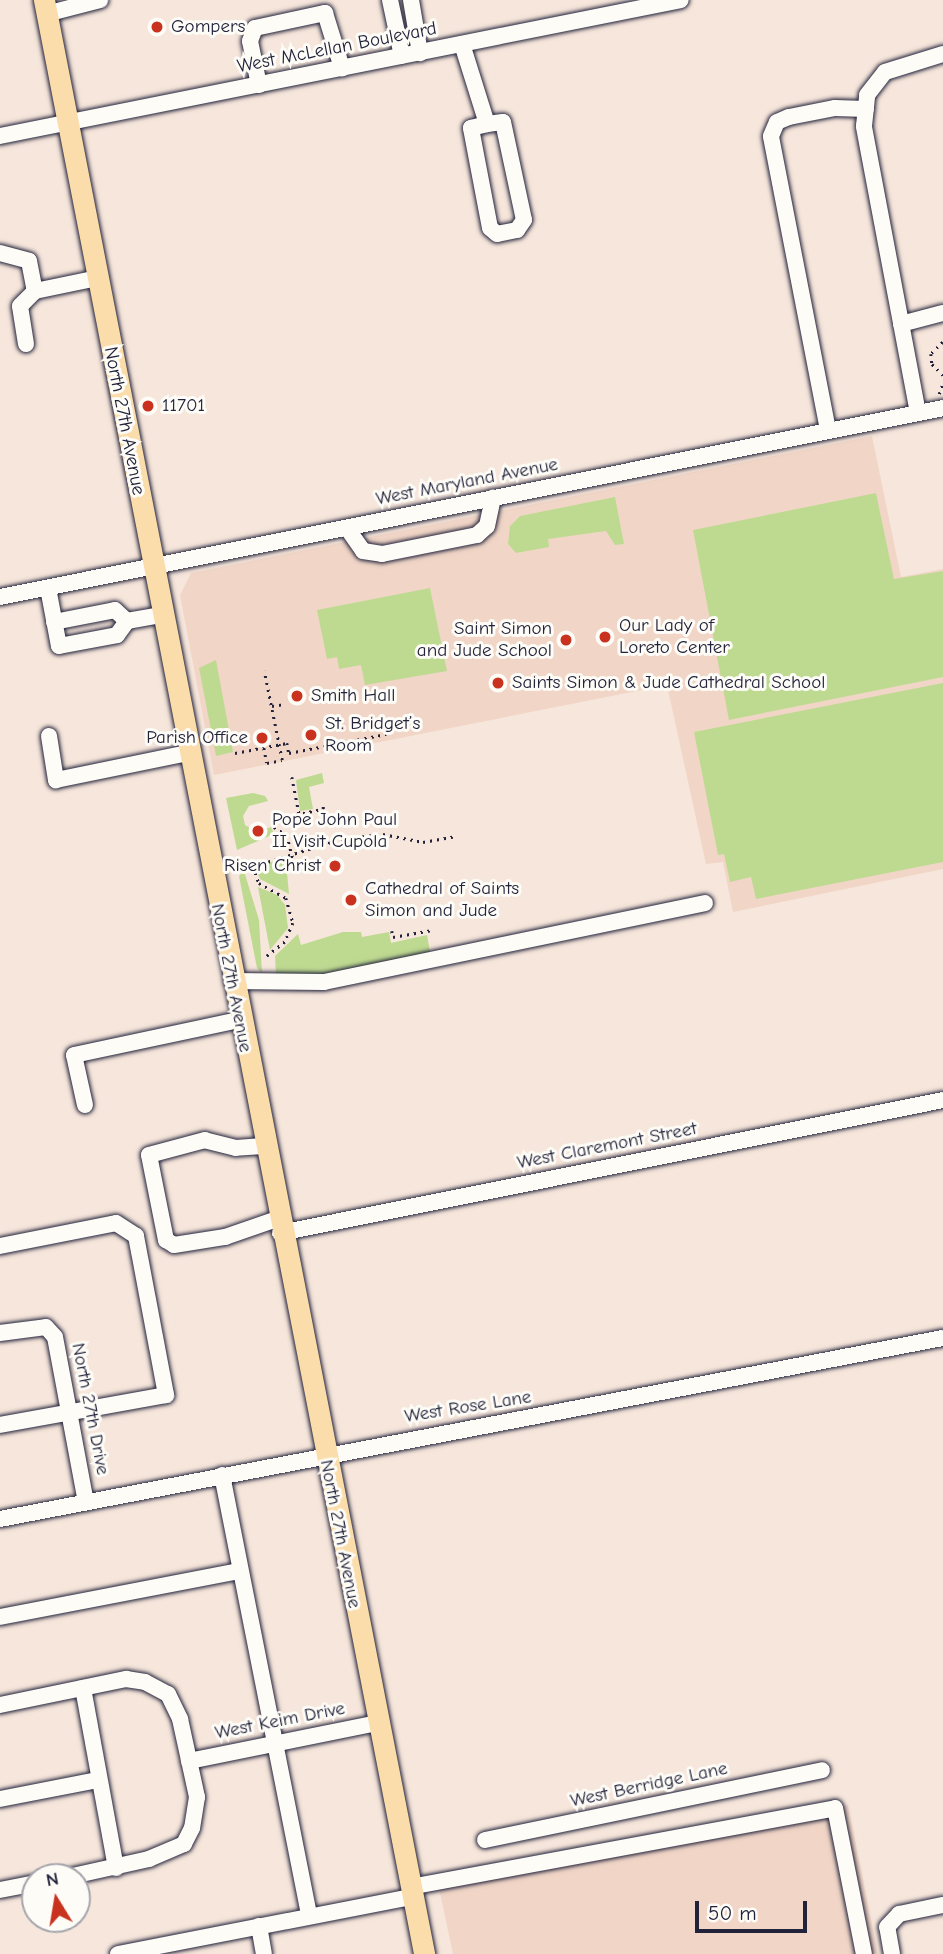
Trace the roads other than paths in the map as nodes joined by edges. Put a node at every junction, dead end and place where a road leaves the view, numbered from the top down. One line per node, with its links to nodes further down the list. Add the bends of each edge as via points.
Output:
1 (100, 0): 6 (street)
2 (390, 0): 10 (street)
3 (411, 0): 8 (street)
4 (681, 0): 5 (street, West McLellan Boulevard)
5 (643, 4): 7 (street, West McLellan Boulevard)
6 (45, 7): 14 (main road, North 27th Avenue)
7 (462, 44): 8 (street, West McLellan Boulevard); 15 (street)
8 (420, 53): 10 (street, West McLellan Boulevard)
9 (943, 54): 13 (street, via 885,72 867,95)
10 (402, 56): 11 (street, West McLellan Boulevard)
11 (342, 68): 12 (street, West McLellan Boulevard); 12 (street, via 326,13 267,25 255,28 250,41)
12 (259, 85): 14 (street, West McLellan Boulevard)
13 (866, 109): 21 (street, via 864,126); 25 (street, via 835,108 789,117 777,122 771,136)
14 (68, 123): 16 (street, West McLellan Boulevard); 18 (main road, North 27th Avenue)
15 (487, 124): 15 (street, via 503,122 524,220 517,230 498,234 490,228 471,128)
16 (0, 136)
17 (0, 253): 19 (street, via 29,261)
18 (98, 278): 19 (street); 28 (main road, North 27th Avenue)
19 (35, 291): 22 (street, via 20,306)
20 (943, 313): 21 (street)
21 (901, 324): 24 (street)
22 (26, 344)
23 (943, 408): 24 (street, West Maryland Avenue)
24 (918, 413): 25 (street, West Maryland Avenue)
25 (828, 430): 26 (street, West Maryland Avenue)
26 (494, 498): 27 (street, West Maryland Avenue); 27 (street, via 487,526 477,535 382,554 363,551)
27 (347, 528): 28 (street, West Maryland Avenue)
28 (152, 567): 29 (street, West Maryland Avenue); 31 (main road, North 27th Avenue)
29 (48, 588): 30 (street, West Maryland Avenue); 33 (street)
30 (0, 597)
31 (161, 615): 32 (street); 35 (main road, North 27th Avenue)
32 (127, 621): 33 (street, via 115,610); 33 (street, via 117,635 59,646)
33 (54, 622)
34 (49, 736): 35 (street, via 56,779)
35 (188, 754): 37 (main road, North 27th Avenue)
36 (705, 903): 37 (street, via 324,982)
37 (232, 981): 38 (main road, North 27th Avenue)
38 (239, 1020): 40 (street, via 74,1055); 41 (main road, North 27th Avenue)
39 (943, 1100): 42 (street, West Claremont Street)
40 (85, 1105)
41 (263, 1146): 42 (main road, North 27th Avenue); 42 (street, West Claremont Street, via 236,1148 205,1140 157,1149 149,1155 166,1240 174,1245)
42 (279, 1226): 48 (main road, North 27th Avenue)
43 (0, 1246): 46 (street, via 116,1223 136,1236 166,1395)
44 (0, 1333): 46 (street, North 27th Drive, via 46,1327 55,1337)
45 (943, 1338): 48 (street, West Rose Lane, via 581,1410)
46 (69, 1411): 47 (street); 50 (street, North 27th Drive)
47 (0, 1425)
48 (324, 1454): 49 (street, West Rose Lane); 56 (main road, North 27th Avenue)
49 (222, 1475): 50 (street, West Rose Lane); 52 (street)
50 (86, 1502): 51 (street, West Rose Lane)
51 (0, 1519)
52 (240, 1571): 53 (street); 57 (street)
53 (0, 1617)
54 (83, 1688): 55 (street); 58 (street, via 126,1679 145,1682 167,1694 180,1719); 60 (street)
55 (0, 1705)
56 (378, 1723): 57 (street, West Keim Drive); 67 (main road, North 27th Avenue)
57 (277, 1743): 58 (street, West Keim Drive); 69 (street)
58 (189, 1761): 63 (street, via 195,1812 192,1828 176,1850)
59 (822, 1770): 62 (street, West Berridge Lane)
60 (98, 1780): 61 (street); 63 (street)
61 (0, 1799)
62 (485, 1840)
63 (116, 1868): 64 (street)
64 (91, 1873)
65 (21, 1886): 66 (street)
66 (0, 1890)
67 (411, 1892): 69 (street); 73 (main road, North 27th Avenue); 74 (street, via 835,1808)
68 (943, 1905): 75 (street, via 899,1914 887,1927)
69 (309, 1916): 70 (street)
70 (259, 1926): 71 (street); 72 (street)
71 (118, 1954)
72 (264, 1954)
73 (424, 1954)
74 (864, 1954)
75 (892, 1954)

